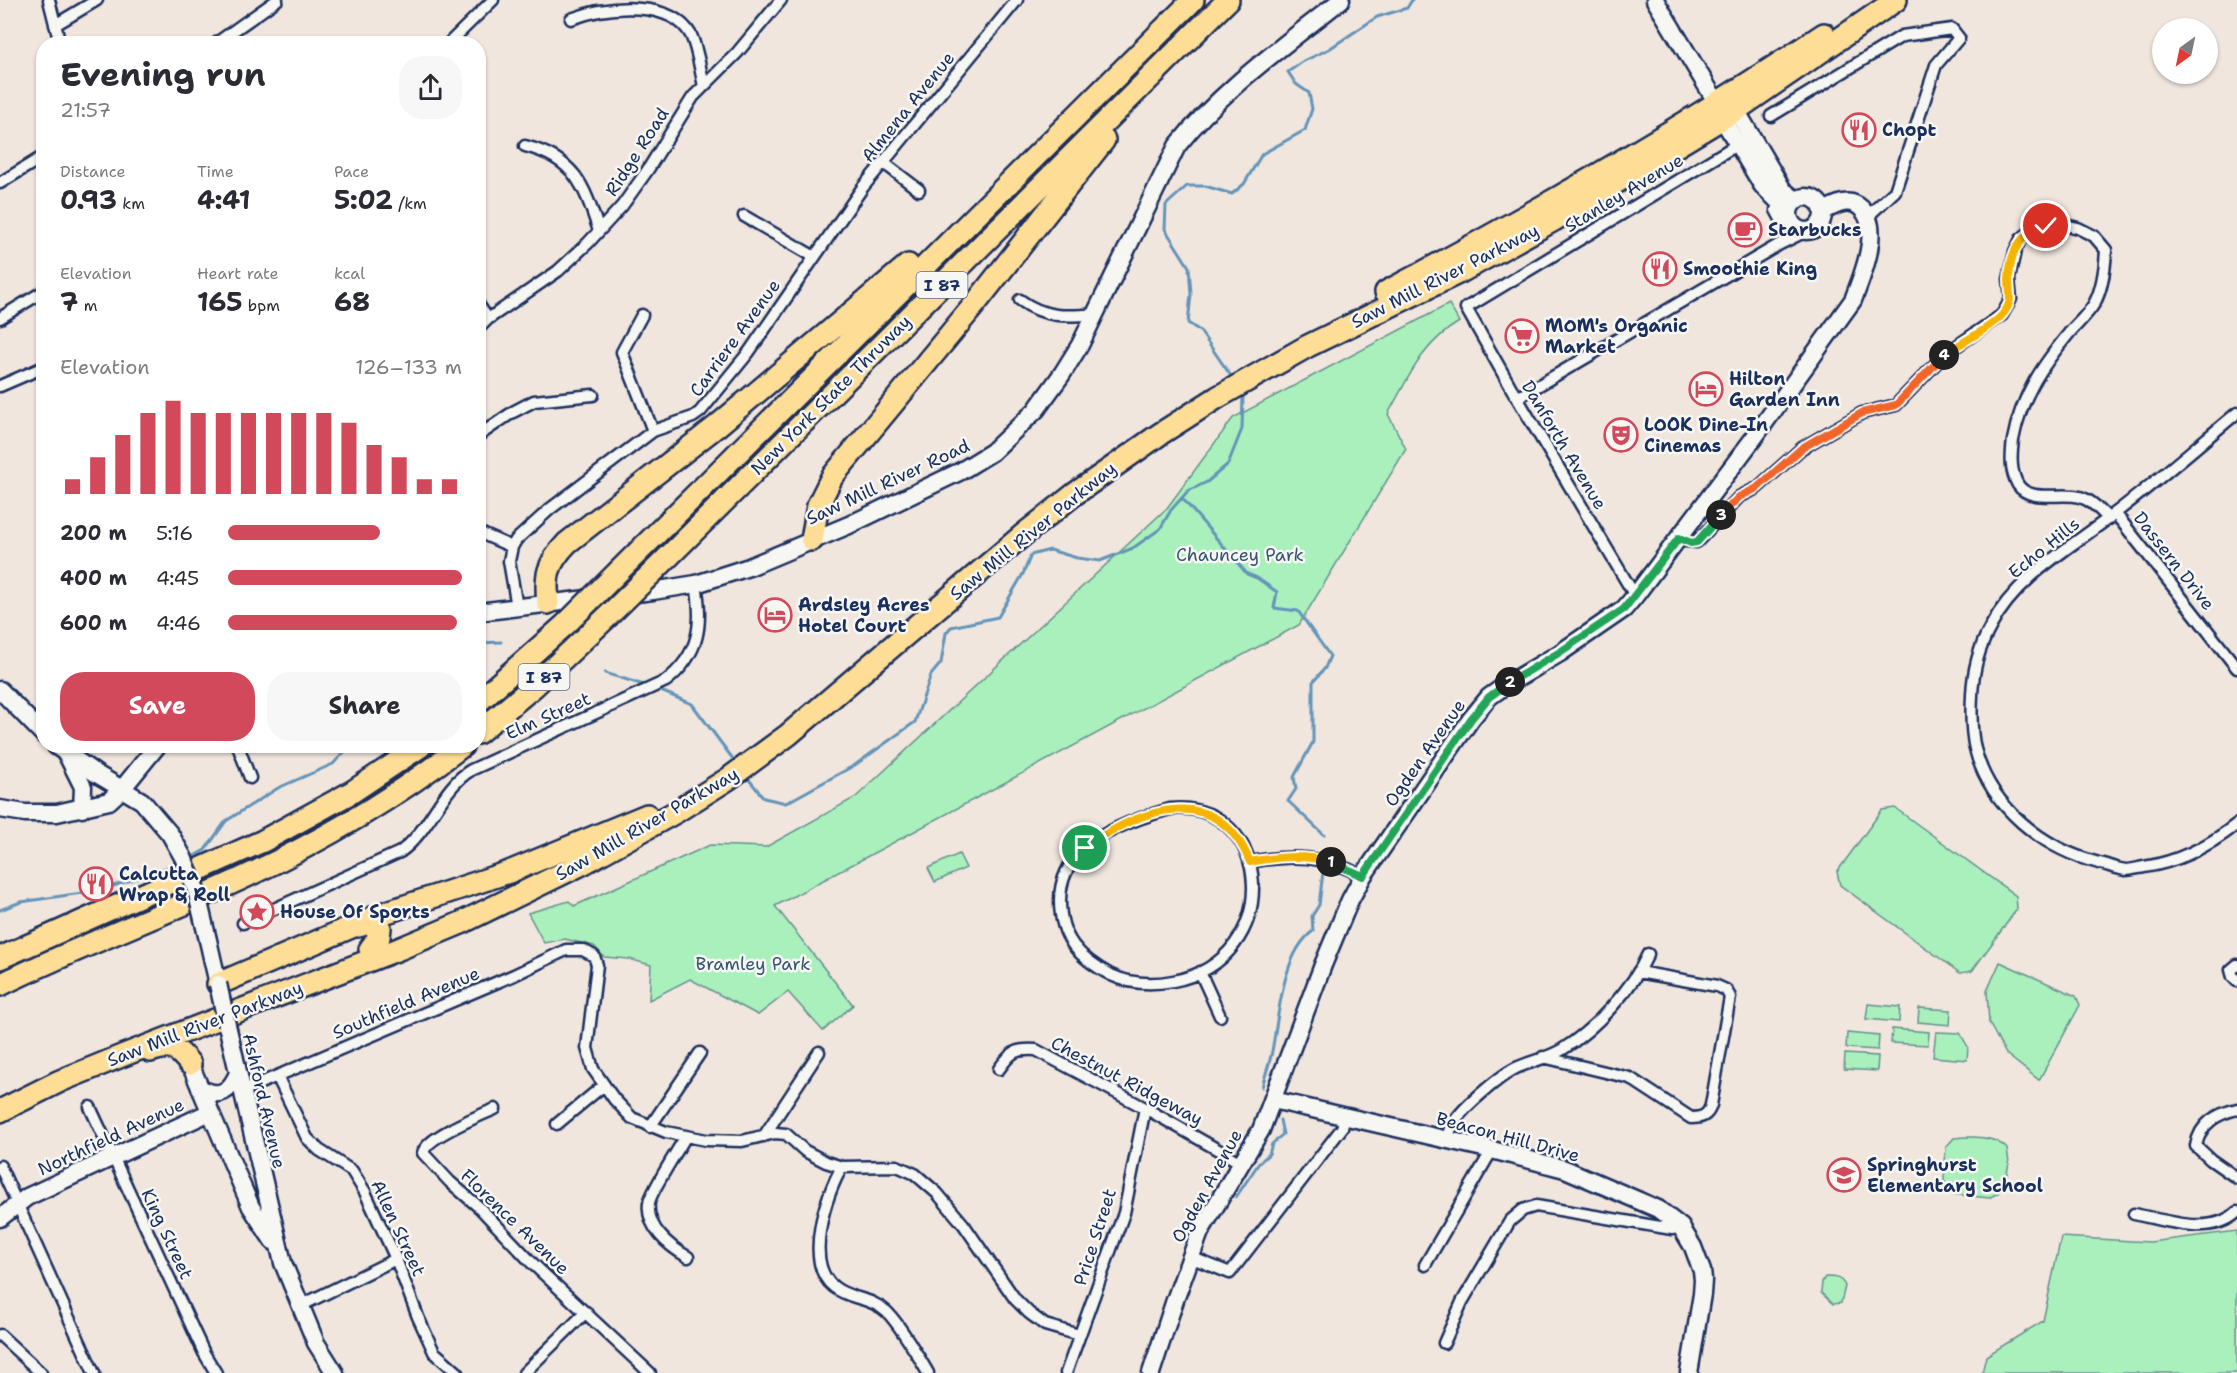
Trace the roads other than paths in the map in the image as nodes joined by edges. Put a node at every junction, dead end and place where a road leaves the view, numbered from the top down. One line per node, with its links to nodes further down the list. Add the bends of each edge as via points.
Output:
1 (49, 0): 14 (street)
2 (97, 0): 14 (street)
3 (276, 0): 16 (street)
4 (493, 0): 17 (street)
5 (781, 0): 19 (street, Ridge Road)
6 (1017, 0): 25 (street, Almena Avenue)
7 (1193, 0): 26 (highway, New York State Thruway / I 87)
8 (1228, 0): 18 (highway, New York State Thruway / I 87)
9 (1341, 0): 42 (street, Saw Mill River Road, via 1244,76 1195,123 1177,146)
10 (1655, 0): 20 (street)
11 (1874, 0): 20 (highway, Saw Mill River Parkway)
12 (1896, 0): 20 (highway, Saw Mill River Parkway)
13 (571, 19): 19 (street, via 636,2 658,4 672,11 691,34)
14 (55, 25): 15 (street)
15 (58, 36)
16 (226, 36)
17 (456, 36)
18 (1188, 40): 57 (highway, via 832,477 819,505); 67 (highway, New York State Thruway / I 87, bridge, via 607,617)
19 (704, 86): 34 (street, Ridge Road, via 676,121 622,206)
20 (1725, 111): 22 (street); 29 (street, via 1783,190); 75 (highway, Saw Mill River Parkway, via 1525,237 1246,375 1126,443 998,542)
21 (1771, 116): 32 (street, via 1902,36 1953,29 1959,38 1936,65 1895,191)
22 (1738, 144): 33 (street, via 1762,185 1782,205); 41 (street, Stanley Avenue)
23 (525, 146): 34 (street, via 544,151 570,168 586,192)
24 (36, 161): 27 (street)
25 (884, 163): 28 (street); 36 (street, Almena Avenue)
26 (1015, 177): 61 (highway, via 717,426 567,543 549,569); 66 (highway, New York State Thruway / I 87, bridge, via 566,624)
27 (0, 183)
28 (919, 190)
29 (1796, 200): 30 (street, via 1813,198); 33 (street)
30 (1824, 211): 32 (street, via 1836,204 1853,202); 35 (street, via 1819,226)
31 (744, 216): 38 (street)
32 (1868, 216): 56 (street, Ogden Avenue, via 1871,238 1853,300)
33 (1787, 222): 35 (street); 37 (street)
34 (599, 231): 46 (street, Ridge Road, via 558,271)
35 (1804, 232): 37 (street)
36 (827, 237): 38 (street, Carriere Avenue)
37 (1772, 249): 50 (street)
38 (813, 256): 52 (street, Carriere Avenue, via 748,352 700,412)
39 (36, 296): 45 (street)
40 (1020, 300): 42 (street, via 1033,310 1063,317)
41 (1466, 308): 50 (street, Danforth Avenue)
42 (1095, 314): 57 (street, Saw Mill River Road, via 1068,366 1044,399 992,452)
43 (642, 315): 52 (street, via 622,352)
44 (486, 316): 46 (street)
45 (0, 318)
46 (488, 319)
47 (36, 370): 48 (street)
48 (0, 386)
49 (594, 394): 53 (street, via 534,401)
50 (1517, 398): 60 (street, Danforth Avenue)
51 (2237, 413): 54 (street, Dassern Drive)
52 (653, 430): 58 (street, Carriere Avenue, via 550,509)
53 (486, 431)
54 (2112, 516): 56 (street, via 2080,497 2030,493 2019,487 2012,469 2015,428 2024,399 2050,357 2094,303 2104,275 2106,250 2094,236 2061,225 2032,230 2021,239 2009,279 2011,299 2002,315 1945,354 1896,405 1862,413 1802,448 1757,488 1739,497 1697,542); 64 (street, Dassern Drive); 81 (street, Echo Hills, via 2036,573 2011,596 1991,624 1973,675 1971,715 1975,749 1983,770 2000,801 2055,847 2082,859 2126,870 2164,864 2192,853)
55 (486, 536): 58 (street)
56 (1679, 538): 60 (street, Ogden Avenue)
57 (812, 540): 59 (street, Saw Mill River Road)
58 (512, 547): 62 (street, via 509,561)
59 (696, 584): 61 (street, Saw Mill River Road); 84 (street, Elm Street, via 699,632 688,657 669,678 471,770 458,780 400,852)
60 (1635, 596): 83 (street, Ogden Avenue, via 1624,609 1489,697)
61 (548, 603): 62 (street, Saw Mill River Road)
62 (517, 607): 63 (street, Saw Mill River Road)
63 (486, 611)
64 (2237, 668)
65 (0, 690): 68 (street)
66 (486, 695)
67 (486, 726)
68 (36, 727)
69 (62, 753): 79 (street, via 83,787)
70 (66, 753): 77 (street, Ashford Avenue)
71 (151, 753): 77 (street)
72 (241, 753): 76 (street)
73 (410, 753): 88 (highway, via 342,798 263,842)
74 (452, 753): 94 (highway, via 370,809 282,859)
75 (725, 774): 80 (highway, Saw Mill River Parkway); 96 (highway, Saw Mill River Parkway, via 614,847 502,904)
76 (250, 778)
77 (122, 789): 79 (street, via 109,801); 93 (street, Ashford Avenue, bridge, via 152,811 183,857)
78 (0, 809): 79 (street, via 39,814)
79 (82, 809)
80 (647, 815): 85 (highway, via 519,868); 86 (highway, Saw Mill River Parkway, via 495,895)
81 (2237, 824)
82 (1250, 862): 83 (street, via 1299,856 1322,859); 90 (street, via 1253,899 1248,923 1225,955); 90 (street, via 1223,823 1202,812 1177,808 1111,831 1077,856 1063,878 1060,901 1064,930 1078,952 1097,967 1120,979 1143,983 1176,980)
83 (1363, 876): 109 (street, Ogden Avenue, via 1323,965)
84 (243, 923)
85 (351, 928): 86 (highway, via 373,922 378,926 380,934); 93 (highway)
86 (370, 949): 108 (highway, Saw Mill River Parkway, via 114,1047)
87 (1648, 954): 91 (street)
88 (0, 958)
89 (2237, 965): 92 (street, via 2231,970)
90 (1200, 972): 95 (street)
91 (1638, 972): 99 (street, via 1588,1029 1562,1050); 99 (street, via 1717,986 1730,997 1706,1115 1691,1118 1630,1078)
92 (2237, 981)
93 (223, 982): 96 (street, Ashford Avenue, bridge)
94 (0, 985)
95 (1220, 1016)
96 (221, 1022): 100 (highway, via 191,1039); 101 (highway, Saw Mill River Parkway); 103 (street, Ashford Avenue)
97 (819, 1052): 121 (street)
98 (700, 1053): 118 (street)
99 (1543, 1057): 122 (street, via 1514,1070 1476,1097 1452,1125)
100 (190, 1064): 101 (highway, via 178,1051 166,1047); 106 (street)
101 (92, 1068): 114 (highway, Saw Mill River Parkway)
102 (999, 1069): 111 (street, Chestnut Ridgeway, via 1019,1049 1036,1050)
103 (238, 1073): 106 (street, via 224,1093 212,1094); 107 (street, Ashford Avenue)
104 (277, 1076): 105 (street, Southfield Avenue, via 566,950 583,950 594,956 597,965 587,1048); 107 (street, Southfield Avenue); 138 (street, Allen Street, via 307,1138 352,1171)
105 (604, 1085): 117 (street); 118 (street, via 632,1118)
106 (200, 1088): 115 (street)
107 (242, 1091): 123 (street, Ashford Avenue)
108 (0, 1098)
109 (1273, 1100): 116 (street, Beacon Hill Drive); 126 (street, Ogden Avenue)
110 (90, 1107): 125 (street, King Street)
111 (1145, 1108): 126 (street, Chestnut Ridgeway); 143 (street, Price Street, via 1124,1213)
112 (495, 1109): 141 (street, Florence Avenue, via 433,1140 423,1153)
113 (2237, 1109): 129 (street, via 2219,1113 2202,1129 2196,1146)
114 (0, 1111)
115 (210, 1112): 119 (street); 125 (street, Northfield Avenue)
116 (1345, 1117): 122 (street, Beacon Hill Drive); 137 (street, via 1342,1128 1230,1273)
117 (557, 1124)
118 (650, 1127): 120 (street)
119 (220, 1135): 123 (street, via 231,1145); 135 (street, via 250,1208)
120 (686, 1136): 121 (street, via 742,1141); 136 (street, via 649,1201 650,1221 670,1247)
121 (764, 1136): 128 (street, via 786,1134 805,1151)
122 (1448, 1139): 124 (street, Beacon Hill Drive)
123 (253, 1142): 135 (street, Ashford Avenue)
124 (1492, 1150): 134 (street, Beacon Hill Drive, via 1565,1169 1658,1209); 139 (street)
125 (113, 1157): 130 (street, Northfield Avenue); 147 (street, King Street)
126 (1241, 1163): 137 (street, Ogden Avenue, via 1200,1232)
127 (0, 1166): 130 (street)
128 (842, 1167): 143 (street, via 897,1166 915,1174 964,1225 1029,1313 1045,1325); 152 (street, via 821,1221 819,1248 823,1272 832,1286 887,1312)
129 (2237, 1178)
130 (17, 1203): 133 (street, Northfield Avenue); 146 (street)
131 (2237, 1212): 132 (street, via 2227,1220 2194,1227)
132 (2134, 1214)
133 (0, 1218)
134 (1681, 1227): 144 (street, via 1672,1229 1536,1206 1523,1210 1510,1221 1482,1266); 155 (street, Beacon Hill Drive, via 1693,1247 1703,1280)
135 (279, 1249): 140 (street, Ashford Avenue)
136 (688, 1257)
137 (1190, 1257): 154 (street, Ogden Avenue)
138 (396, 1259): 140 (street); 149 (street, Allen Street, via 434,1352)
139 (1425, 1265)
140 (300, 1306): 148 (street, Ashford Avenue)
141 (586, 1312): 150 (street); 151 (street, Florence Avenue)
142 (0, 1335): 145 (street)
143 (1079, 1335): 153 (street, Price Street)
144 (1444, 1343)
145 (41, 1373)
146 (94, 1373)
147 (216, 1373)
148 (335, 1373)
149 (458, 1373)
150 (524, 1373)
151 (650, 1373)
152 (928, 1373)
153 (1066, 1373)
154 (1150, 1373)
155 (1689, 1373)

